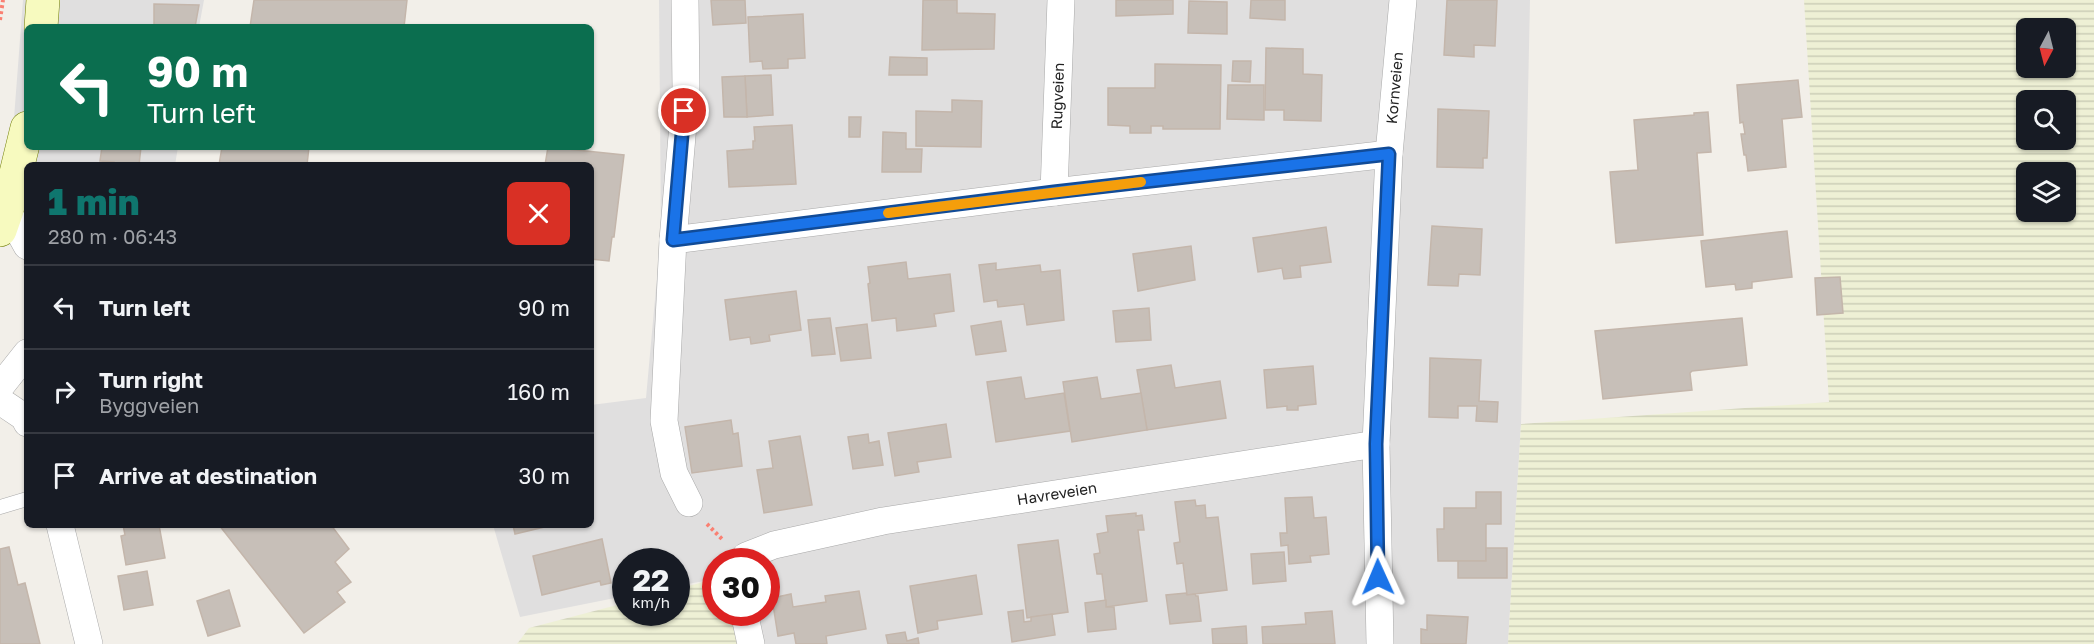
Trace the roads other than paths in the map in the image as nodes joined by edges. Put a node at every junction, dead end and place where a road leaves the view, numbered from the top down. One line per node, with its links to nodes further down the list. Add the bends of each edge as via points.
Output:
1 (43, 0): 5 (main road)
2 (685, 0): 10 (street, via 686,90)
3 (1061, 0): 8 (street, Rugveien)
4 (1403, 0): 7 (street, Kornveien)
5 (41, 24)
6 (24, 140): 9 (main road)
7 (1389, 154): 8 (street); 16 (street, Kornveien)
8 (1054, 192): 10 (street)
9 (4, 220): 11 (street)
10 (673, 240): 18 (street, via 664,420 674,473)
11 (24, 243)
12 (24, 357): 13 (street)
13 (0, 387)
14 (0, 401): 15 (street)
15 (24, 417)
16 (1376, 444): 21 (street, Havreveien, via 883,521); 25 (street, Kornveien)
17 (24, 500): 19 (lane)
18 (689, 503)
19 (0, 507)
20 (61, 528): 23 (street)
21 (768, 548)
22 (747, 626): 24 (street)
23 (89, 644)
24 (751, 644)
25 (1380, 644)

